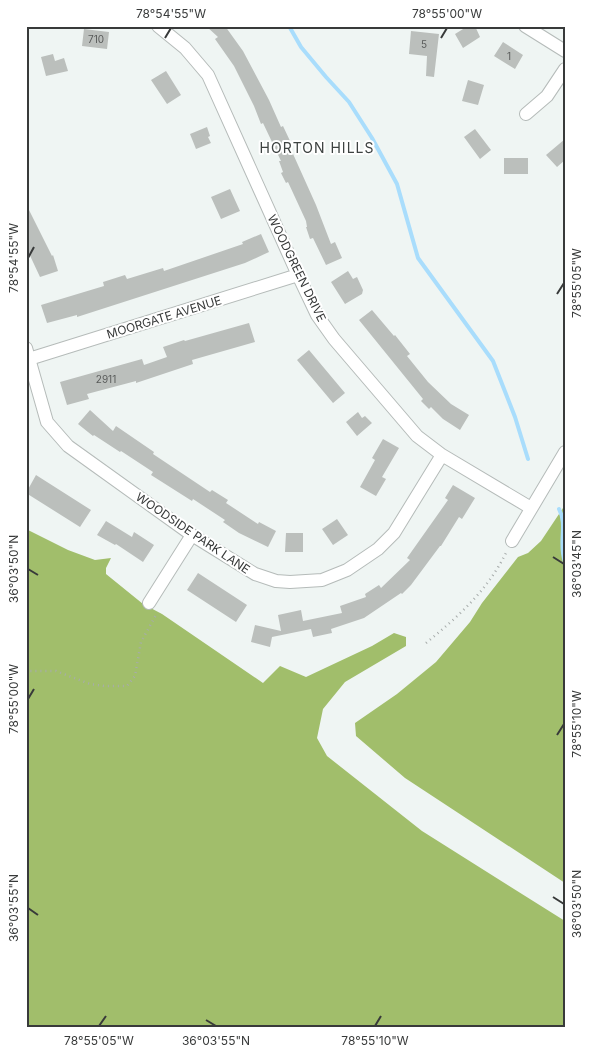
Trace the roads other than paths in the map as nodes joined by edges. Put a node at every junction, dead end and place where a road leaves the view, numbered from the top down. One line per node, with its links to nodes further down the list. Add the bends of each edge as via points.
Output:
1 (158, 26): 6 (street, WOODGREEN DRIVE, via 186,48 208,75)
2 (525, 26): 3 (street)
3 (565, 52)
4 (565, 69): 5 (street, via 547,96)
5 (526, 114)
6 (298, 275): 7 (street, MOORGATE AVENUE); 9 (street, WOODGREEN DRIVE, via 317,314 334,339 417,436)
7 (28, 354): 11 (street, WOODSIDE PARK LANE, via 48,422 68,446)
8 (565, 452): 10 (street)
9 (442, 455): 10 (street, WOODGREEN DRIVE); 11 (street, WOODSIDE PARK LANE, via 394,533 378,549 347,570 322,580 276,581 255,574)
10 (530, 508): 12 (street)
11 (192, 535): 13 (street)
12 (512, 542)
13 (154, 607)

